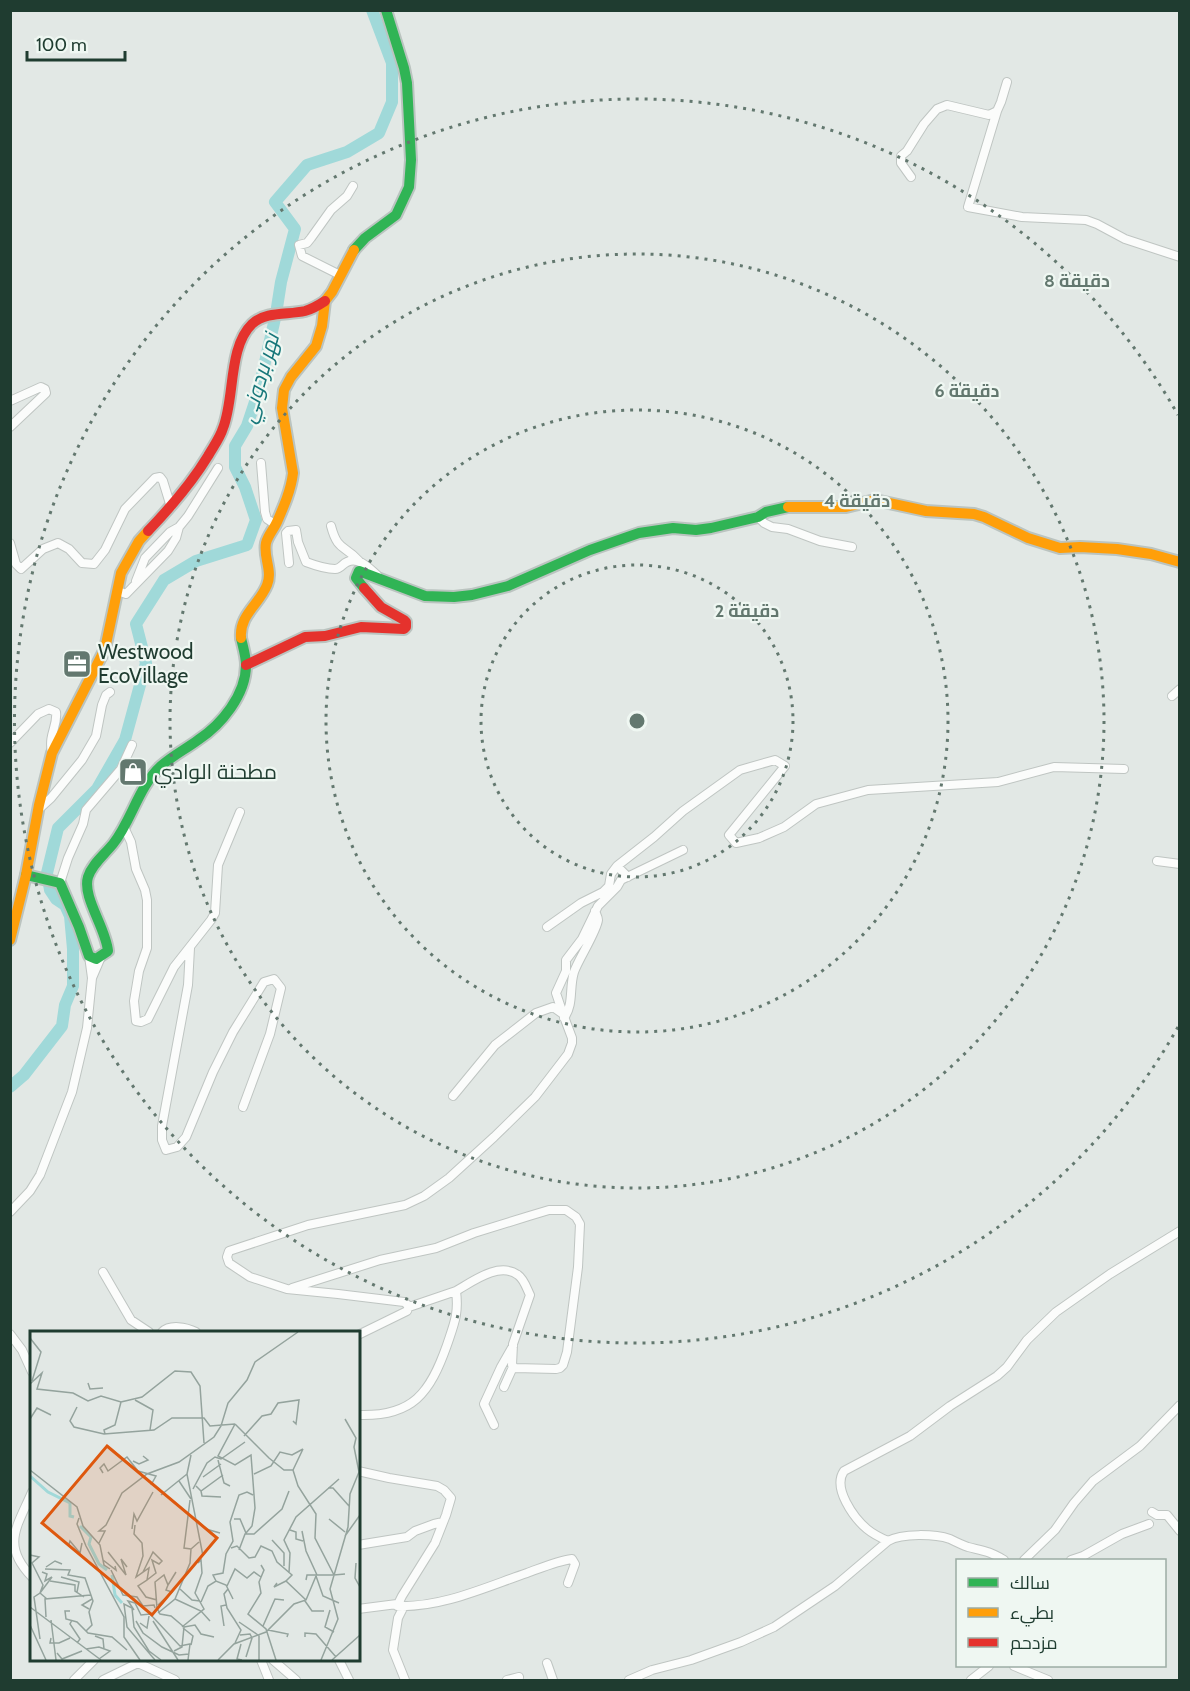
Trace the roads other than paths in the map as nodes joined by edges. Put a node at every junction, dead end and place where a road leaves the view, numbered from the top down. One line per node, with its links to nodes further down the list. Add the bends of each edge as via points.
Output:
1 (386, 10): 7 (street, via 407,83 410,179 396,215 359,244)
2 (1007, 81): 3 (street)
3 (997, 111): 4 (street, via 989,114 947,105 937,108 902,156 901,163); 6 (street, via 968,207 1022,217 1086,220)
4 (911, 177)
5 (353, 186): 7 (street, via 307,243 299,246 302,255)
6 (1179, 256)
7 (340, 275): 8 (street)
8 (325, 301): 13 (street, via 305,311 265,316 246,332 238,350 224,427 198,473); 15 (street, via 316,346 286,384 283,395 293,473)
9 (10, 401): 10 (street, via 40,387 45,389 46,393)
10 (10, 427)
11 (261, 463): 15 (street, via 265,512)
12 (218, 468): 17 (street)
13 (171, 507): 18 (street, via 163,481 154,478 125,509 94,564 82,563 58,543 43,549 21,569); 25 (street, via 139,541 121,573)
14 (758, 517): 19 (street, via 772,527); 21 (street, via 790,507 846,507 875,500 926,511 974,514 1060,548 1117,549); 23 (street, via 711,528 639,533 508,586 472,595 436,597)
15 (276, 525): 26 (street, via 266,544 268,583 241,625)
16 (331, 526): 20 (street, via 337,544)
17 (179, 528): 24 (street, via 168,550); 24 (street, via 145,558)
18 (10, 543)
19 (852, 547)
20 (359, 561): 22 (street, via 348,561 334,569 306,562 297,530 286,532); 23 (street)
21 (1179, 562)
22 (289, 563)
23 (382, 580): 26 (street, via 362,571 357,574 358,581 377,604 404,618 404,629 361,627 305,637)
24 (136, 583): 25 (street, via 126,594)
25 (118, 591): 32 (street, via 105,649)
26 (246, 665): 36 (street, via 241,686 222,719 155,773)
27 (1179, 689): 29 (street)
28 (110, 692): 34 (street, via 105,695 96,736 82,760)
29 (1172, 696)
30 (10, 743): 32 (street, via 38,714 49,709 57,717 50,743)
31 (132, 745): 43 (street, via 120,769 86,810)
32 (52, 753): 34 (street)
33 (1124, 770): 40 (street, via 1054,767 998,782 868,790 816,804 784,827 736,843 729,835 785,765 775,760 740,770)
34 (39, 809): 41 (street)
35 (240, 812): 47 (street, via 218,865 215,913)
36 (124, 827): 47 (street, via 147,900 147,948 134,1001 136,1021 148,1019 174,967); 49 (street, via 88,878 93,905 108,940 108,951)
37 (683, 850): 42 (street)
38 (1157, 861): 39 (street)
39 (1179, 864)
40 (617, 866): 42 (street); 45 (street, via 603,892)
41 (27, 875): 43 (street); 46 (street)
42 (628, 877): 44 (street)
43 (56, 881): 48 (street, via 80,927)
44 (595, 911): 51 (street, via 598,921 574,972 571,1002); 51 (street, via 582,939 566,960 566,971 556,993)
45 (547, 927)
46 (10, 940)
47 (190, 948): 53 (street, via 188,985 162,1126 166,1150 177,1147 186,1137 232,1032 264,982 274,979 281,988 270,1034)
48 (89, 956): 49 (street); 50 (street)
49 (101, 957): 50 (street)
50 (92, 978): 54 (street, via 87,1028 72,1092 40,1175)
51 (563, 1016): 52 (street, via 553,1007 536,1013 495,1046); 57 (street, via 572,1038 571,1047 536,1097 463,1166 429,1192 394,1208 308,1225 229,1251 226,1257 237,1269)
52 (453, 1096)
53 (243, 1107)
54 (10, 1212)
55 (1179, 1231): 78 (street, via 1056,1312 998,1376 910,1436 844,1471 840,1482 856,1518)
56 (103, 1272): 60 (street, via 131,1320)
57 (287, 1289): 59 (street, via 404,1302); 66 (street, via 380,1260 436,1248 529,1216 566,1210 579,1224 578,1267 565,1361 558,1369)
58 (456, 1291): 59 (street); 65 (street, via 501,1270 517,1274 530,1295); 70 (street, via 456,1319 436,1373 422,1395 388,1414)
59 (410, 1307): 64 (street)
60 (148, 1331)
61 (163, 1331): 62 (street, via 175,1327)
62 (194, 1331)
63 (10, 1334): 67 (street)
64 (360, 1334)
65 (513, 1344): 66 (street); 71 (street, via 484,1404)
66 (513, 1367): 68 (street)
67 (30, 1368)
68 (504, 1387)
69 (1179, 1405): 81 (street, via 1140,1446 1093,1481 1055,1530)
70 (360, 1415)
71 (494, 1425)
72 (360, 1471): 75 (street, via 444,1490 451,1498)
73 (30, 1497): 83 (street, via 13,1545)
74 (1152, 1512): 77 (street, via 1167,1515)
75 (443, 1522): 79 (street, via 407,1537); 85 (street)
76 (1149, 1524): 82 (street)
77 (1179, 1531)
78 (888, 1541): 80 (street, via 920,1536 943,1538); 105 (street, via 835,1586 774,1627)
79 (360, 1545)
80 (1002, 1559)
81 (1025, 1559)
82 (1074, 1559)
83 (30, 1575)
84 (568, 1583): 85 (street, via 575,1564 572,1559 460,1596)
85 (400, 1605): 86 (street); 102 (street, via 393,1650)
86 (360, 1609)
87 (92, 1661): 96 (street)
88 (140, 1661): 97 (street); 98 (street)
89 (262, 1661): 99 (street)
90 (275, 1661): 100 (street)
91 (340, 1661): 101 (street)
92 (547, 1663): 104 (street)
93 (986, 1667): 106 (street)
94 (1019, 1667): 107 (street)
95 (519, 1677): 103 (street)
96 (74, 1680)
97 (103, 1680)
98 (175, 1680)
99 (269, 1680)
100 (296, 1680)
101 (349, 1680)
102 (405, 1680)
103 (507, 1680)
104 (553, 1680)
105 (629, 1680)
106 (970, 1680)
107 (1048, 1680)

